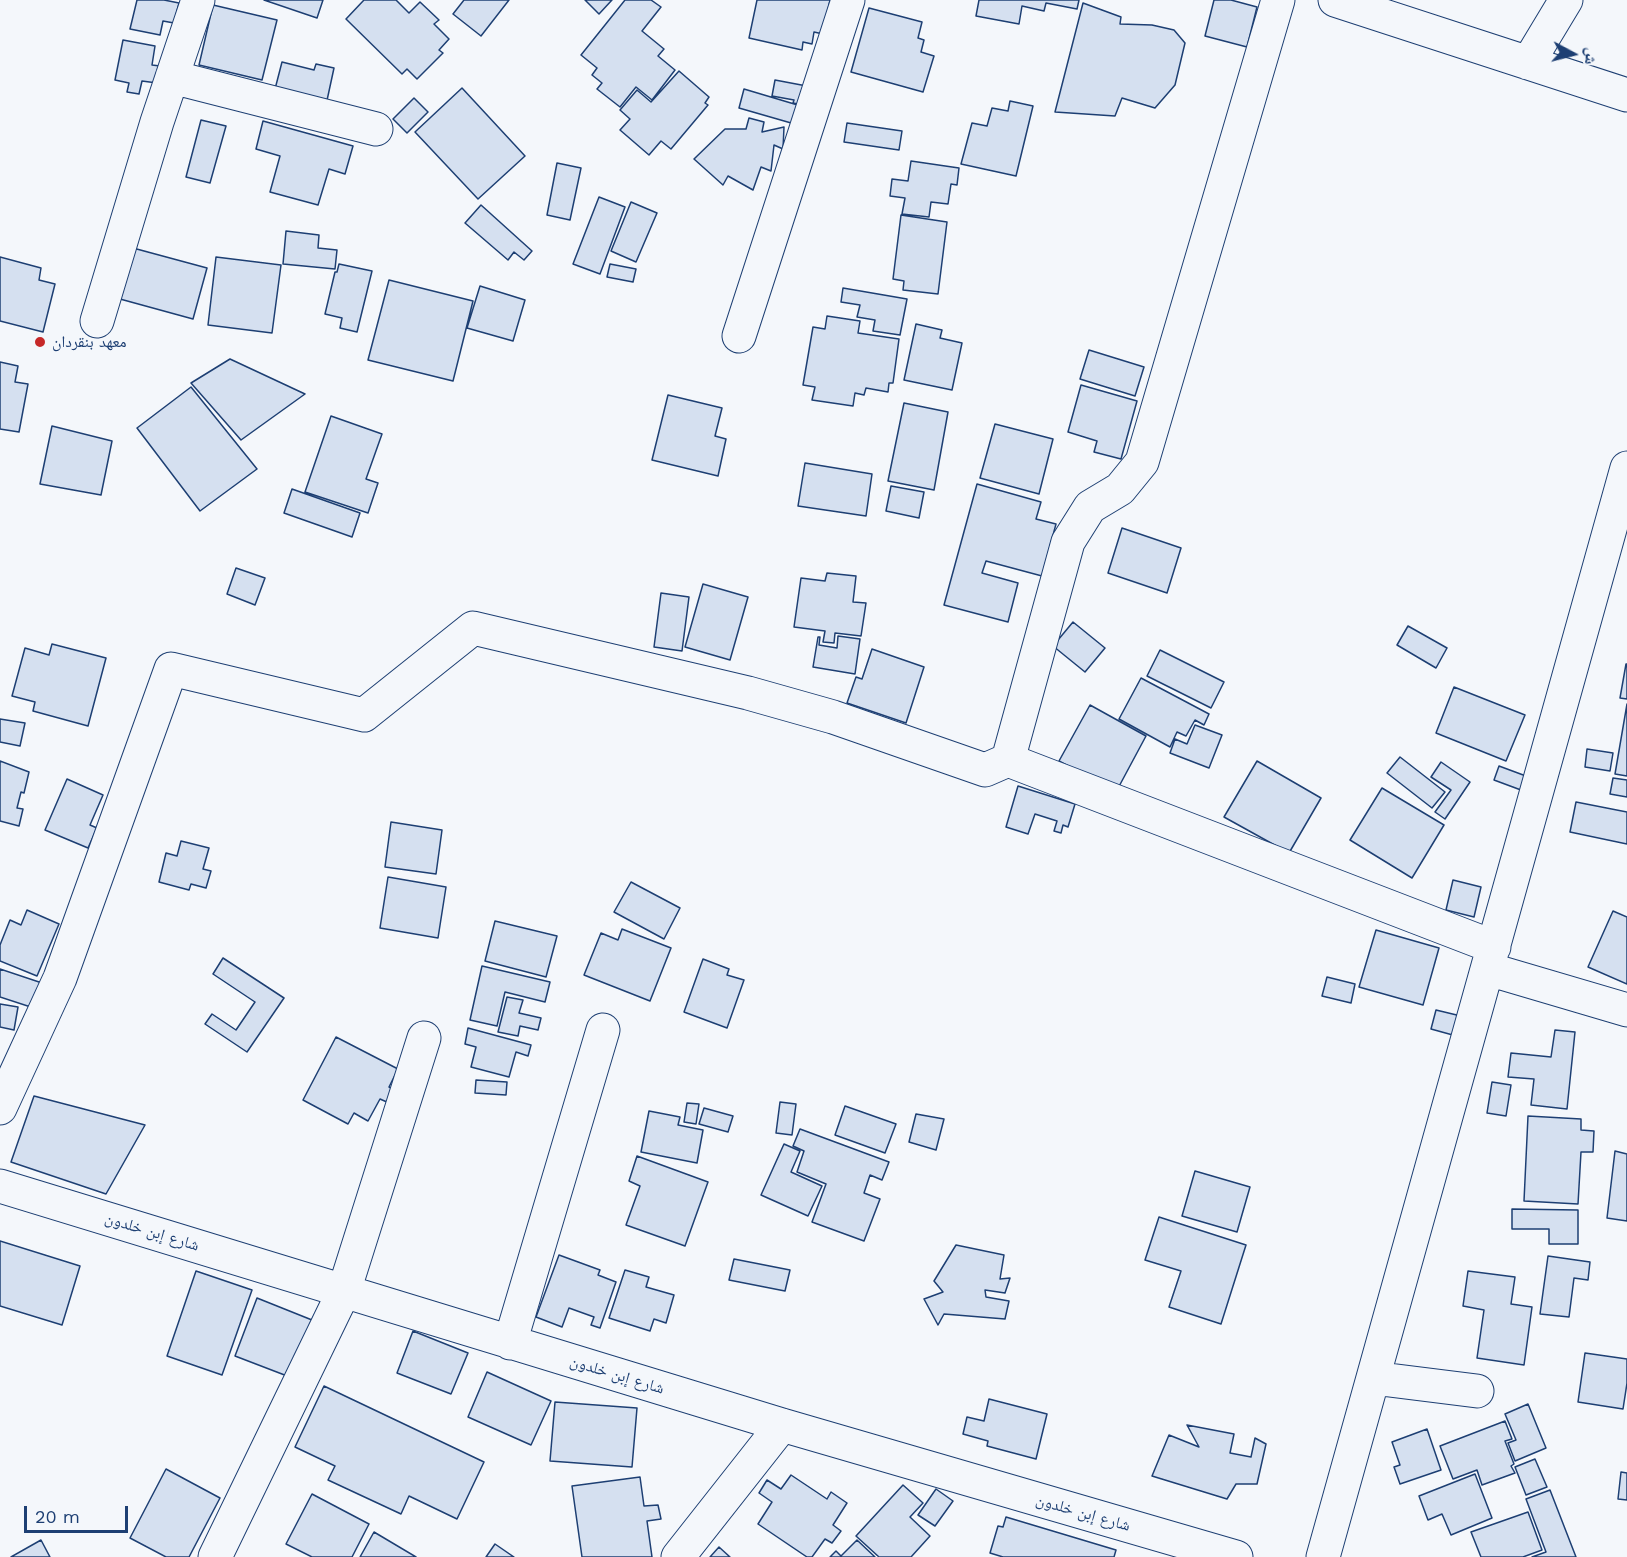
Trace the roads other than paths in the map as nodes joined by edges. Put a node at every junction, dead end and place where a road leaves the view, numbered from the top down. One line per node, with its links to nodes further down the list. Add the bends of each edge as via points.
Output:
1 (198, 0): 7 (street)
2 (848, 0): 11 (street)
3 (1278, 0): 13 (street, via 1142,462 1120,489 1090,507 1068,542)
4 (1335, 0): 6 (street)
5 (1566, 0): 6 (street)
6 (1528, 63): 8 (street)
7 (172, 77): 9 (street); 10 (street)
8 (1627, 95)
9 (376, 129)
10 (97, 321)
11 (739, 336)
12 (1624, 488): 14 (street)
13 (1008, 760): 14 (street); 18 (street, via 985,770 748,693 473,628 364,715 171,669 60,978)
14 (1491, 958): 15 (street); 22 (street)
15 (1627, 1010)
16 (603, 1030): 21 (street)
17 (424, 1038): 20 (street)
18 (0, 1108)
19 (0, 1186): 20 (street, شارع إبن خلدون)
20 (344, 1292): 21 (street, شارع إبن خلدون); 25 (street)
21 (510, 1342): 24 (street, شارع إبن خلدون)
22 (1373, 1378): 23 (street); 28 (street)
23 (1477, 1391)
24 (782, 1425): 26 (street); 27 (street, شارع إبن خلدون)
25 (215, 1557)
26 (678, 1557)
27 (1236, 1557)
28 (1323, 1557)

